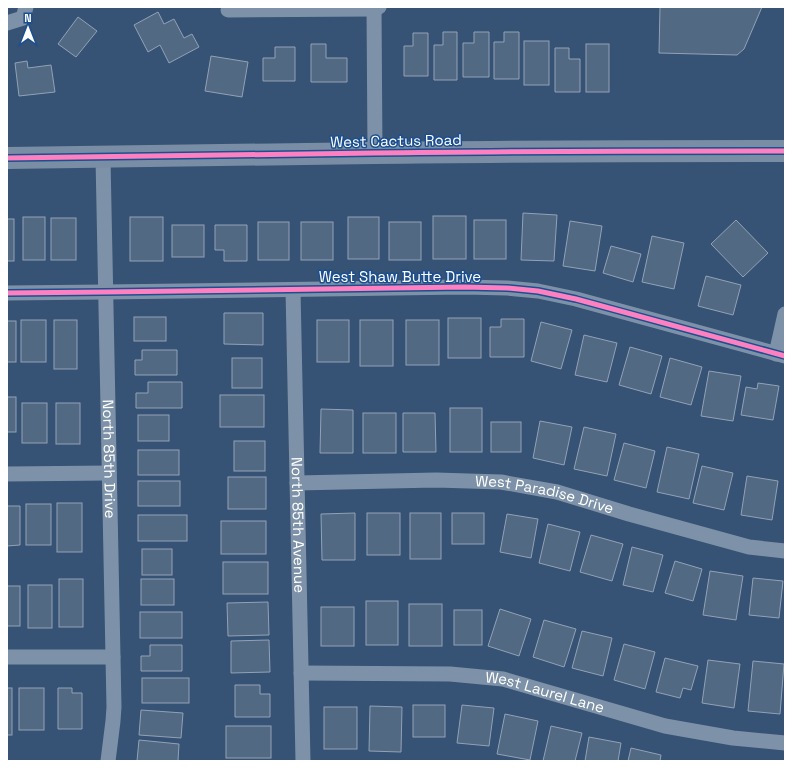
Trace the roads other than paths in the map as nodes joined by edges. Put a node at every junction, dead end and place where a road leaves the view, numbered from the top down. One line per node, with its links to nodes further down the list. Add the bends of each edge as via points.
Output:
1 (376, 8): 2 (street); 6 (street)
2 (228, 10)
3 (25, 12): 4 (street)
4 (7, 23)
5 (785, 151): 6 (main road, West Cactus Road)
6 (375, 153): 8 (main road, West Cactus Road)
7 (7, 158): 8 (main road, West Cactus Road)
8 (103, 158): 10 (street, North 85th Drive)
9 (293, 290): 10 (street, West Shaw Butte Drive); 13 (street, West Shaw Butte Drive, via 464,287 538,290); 16 (street, North 85th Avenue)
10 (105, 292): 11 (street, West Shaw Butte Drive); 14 (street, North 85th Drive)
11 (7, 293)
12 (785, 314): 13 (street, West Shaw Butte Drive)
13 (781, 355)
14 (109, 473): 15 (street); 18 (street, North 85th Drive)
15 (7, 474)
16 (297, 483): 17 (street, West Paradise Drive, via 436,480 501,482 557,492 749,547); 20 (street, North 85th Avenue)
17 (785, 551)
18 (113, 657): 19 (street); 22 (street, North 85th Drive, via 113,721)
19 (7, 658)
20 (301, 673): 21 (street, West Laurel Lane, via 450,674 503,679 665,726 733,738); 23 (street, North 85th Avenue)
21 (785, 743)
22 (108, 761)
23 (303, 761)

